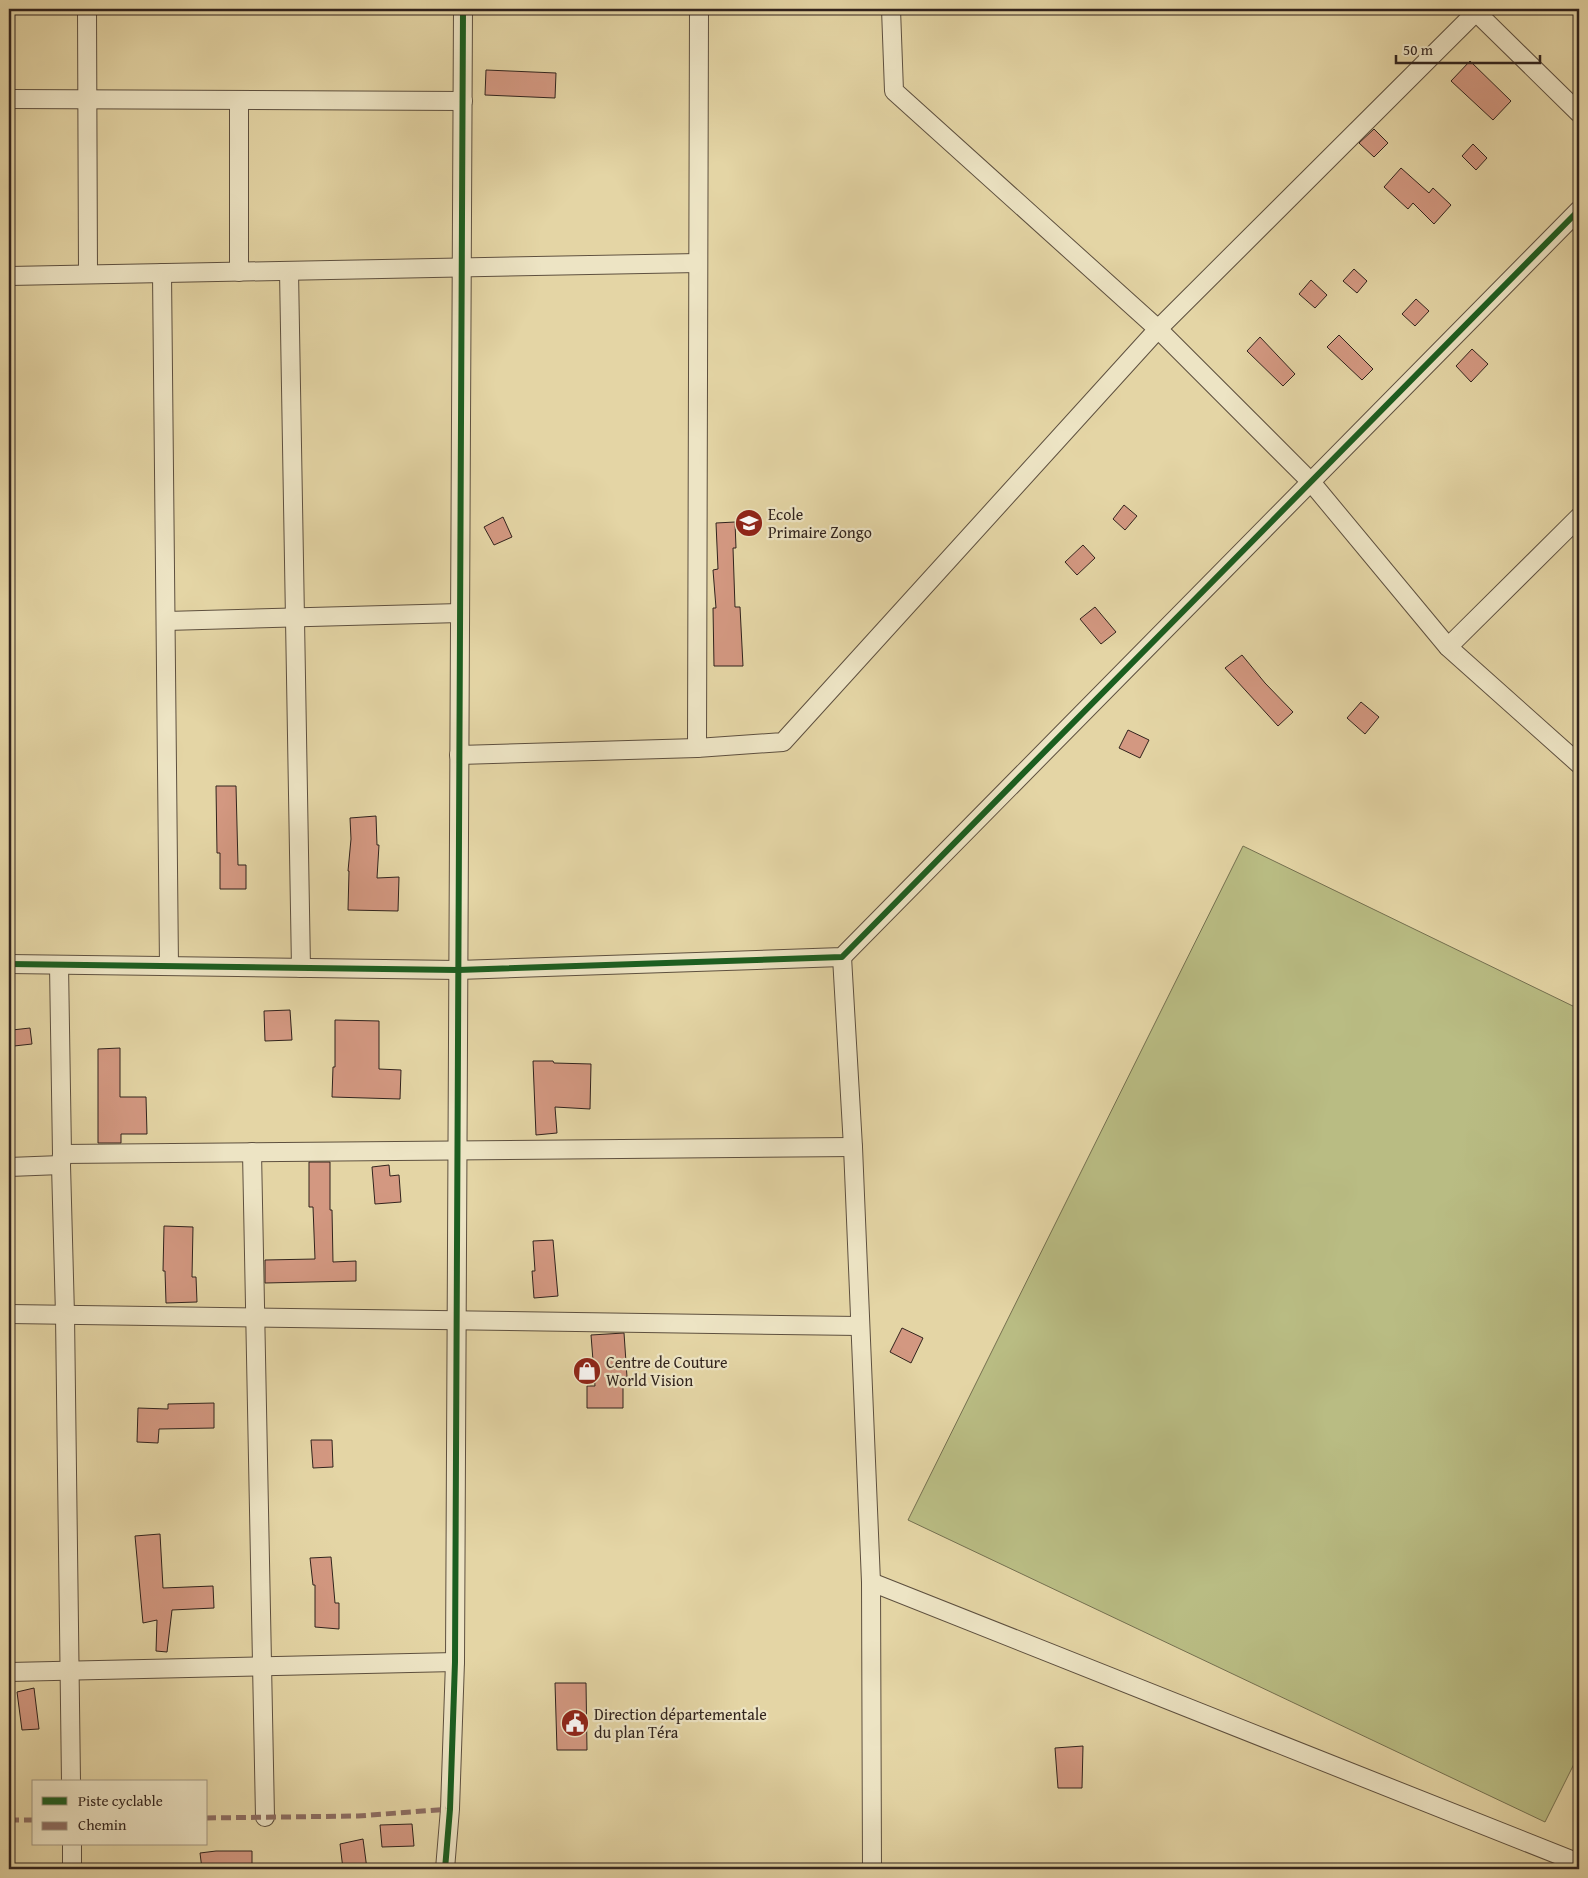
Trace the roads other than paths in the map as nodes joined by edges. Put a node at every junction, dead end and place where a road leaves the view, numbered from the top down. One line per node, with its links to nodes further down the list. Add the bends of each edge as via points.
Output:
1 (86, 9): 7 (street)
2 (463, 9): 9 (street)
3 (699, 9): 12 (street)
4 (891, 9): 19 (street, via 894,90)
5 (1476, 10): 10 (street); 19 (street)
6 (9, 99): 7 (street)
7 (87, 99): 8 (street); 17 (street)
8 (239, 100): 9 (street); 15 (street)
9 (463, 101): 13 (street)
10 (1579, 113)
11 (1579, 210): 20 (street)
12 (698, 263): 13 (street); 26 (street)
13 (462, 267): 14 (street); 22 (street)
14 (289, 270): 15 (street); 23 (street)
15 (239, 272): 16 (street)
16 (162, 273): 17 (street); 24 (street)
17 (88, 274): 18 (street)
18 (9, 276)
19 (1158, 329): 20 (street); 26 (street, via 783,742)
20 (1311, 482): 25 (street); 29 (street)
21 (1579, 517): 25 (street)
22 (460, 613): 23 (street); 27 (street)
23 (295, 617): 24 (street); 33 (street)
24 (166, 621): 32 (street)
25 (1448, 647): 28 (street)
26 (697, 748): 27 (street)
27 (459, 755): 34 (street)
28 (1579, 764)
29 (842, 957): 34 (street); 35 (street)
30 (9, 964): 31 (street)
31 (59, 964): 32 (street); 38 (street)
32 (169, 966): 33 (street)
33 (301, 968): 34 (street)
34 (458, 970): 36 (street)
35 (852, 1147): 36 (street); 44 (street)
36 (457, 1150): 37 (street); 43 (street)
37 (252, 1152): 38 (street); 42 (street)
38 (62, 1159): 39 (street); 41 (street)
39 (9, 1166)
40 (9, 1314): 41 (street)
41 (65, 1315): 42 (street); 48 (street)
42 (256, 1317): 43 (street); 47 (street)
43 (456, 1320): 44 (street); 46 (street)
44 (859, 1326): 45 (street)
45 (871, 1582): 53 (street); 56 (street)
46 (455, 1662): 47 (street); 55 (street)
47 (261, 1666): 48 (street); 51 (street)
48 (70, 1671): 49 (street); 50 (street)
49 (9, 1672)
50 (71, 1780)
51 (264, 1817)
52 (72, 1846): 54 (street)
53 (1579, 1863)
54 (72, 1869)
55 (445, 1869)
56 (872, 1869)

